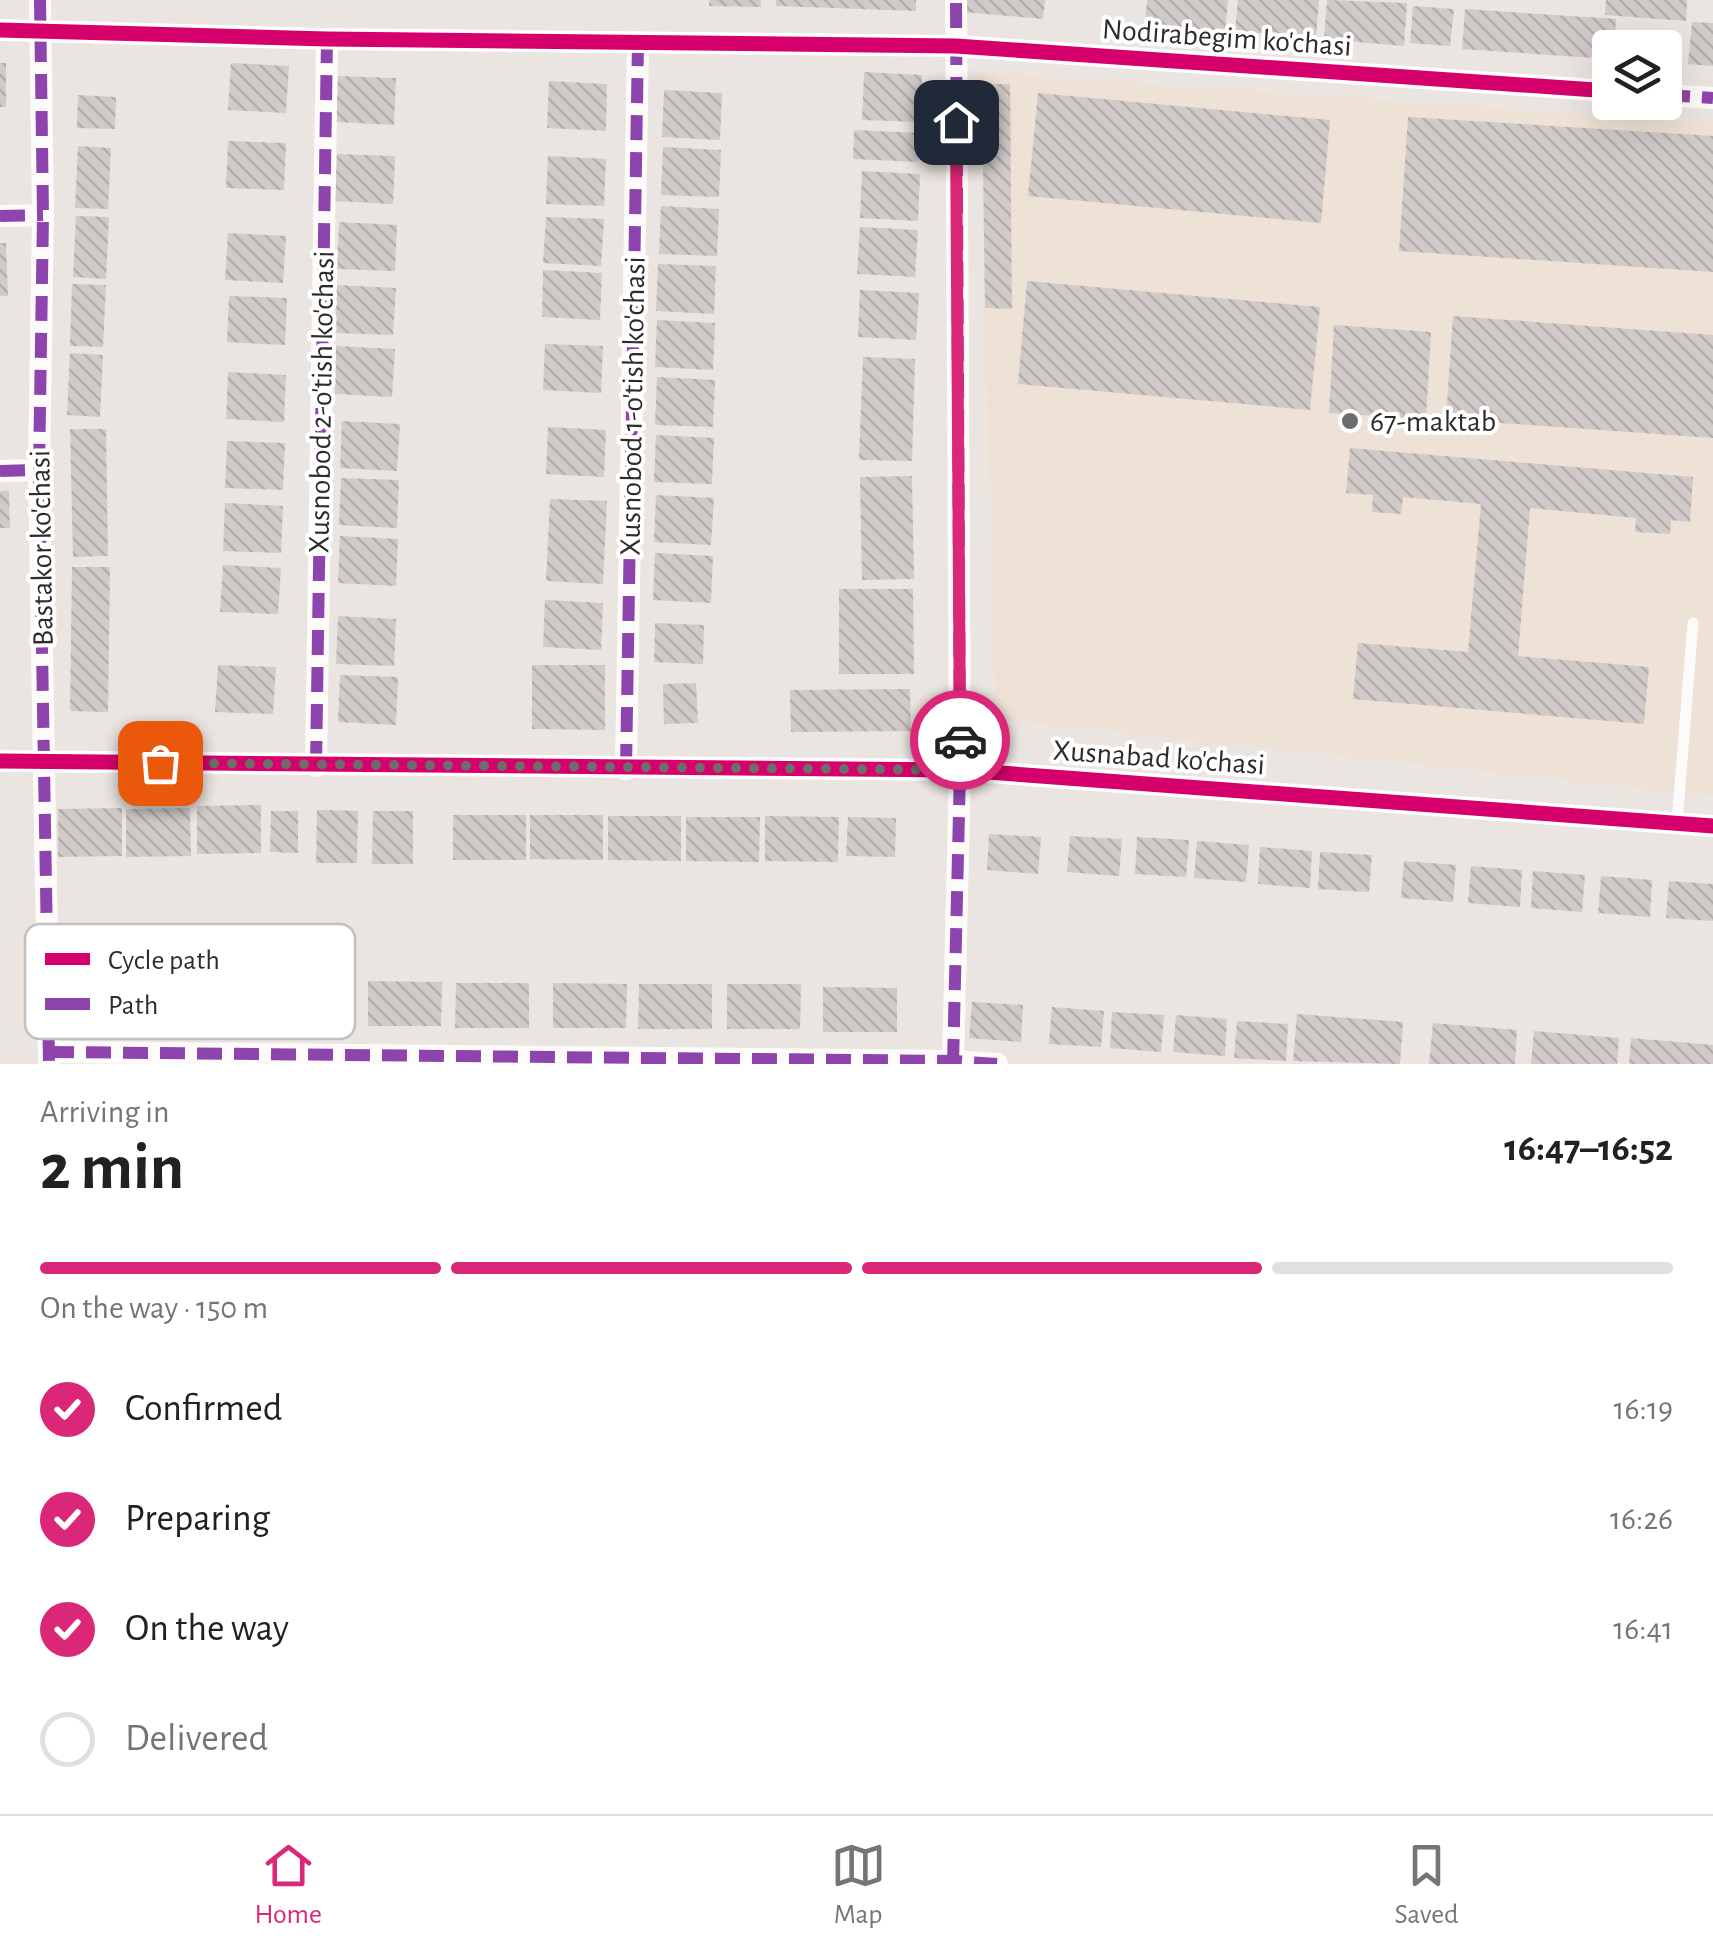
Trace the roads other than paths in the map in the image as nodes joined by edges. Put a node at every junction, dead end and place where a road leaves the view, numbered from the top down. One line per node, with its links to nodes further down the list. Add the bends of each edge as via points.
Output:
1 (40, 0): 4 (street, Bastakor ko'chasi)
2 (956, 0): 7 (street)
3 (0, 30): 4 (street, Nodirabegim ko'chasi)
4 (40, 32): 5 (street, Nodirabegim ko'chasi); 12 (street, Bastakor ko'chasi)
5 (327, 39): 6 (street, Nodirabegim ko'chasi); 18 (street, Xusnobod 2-o'tish ko'chasi)
6 (638, 42): 7 (street, Nodirabegim ko'chasi); 19 (street, Xusnobod 1-o'tish ko'chasi)
7 (956, 46): 8 (street, Nodirabegim ko'chasi); 20 (street)
8 (1592, 90)
9 (1682, 96): 10 (street)
10 (1713, 98)
11 (0, 216): 12 (street)
12 (42, 216): 13 (street, Bastakor ko'chasi)
13 (40, 470): 14 (street); 17 (street, Bastakor ko'chasi)
14 (0, 471)
15 (1693, 623): 21 (lane)
16 (0, 761): 17 (street, Xusnabad ko'chasi)
17 (44, 762): 18 (street, Xusnabad ko'chasi); 23 (street, Bastakor ko'chasi)
18 (316, 766): 19 (street, Xusnabad ko'chasi)
19 (626, 769): 20 (street, Xusnabad ko'chasi)
20 (960, 770): 21 (street, Xusnabad ko'chasi); 25 (street)
21 (1676, 823): 22 (street, Xusnabad ko'chasi)
22 (1713, 826)
23 (47, 924)
24 (49, 1058): 25 (street)
25 (953, 1062): 26 (street)
26 (997, 1064)

